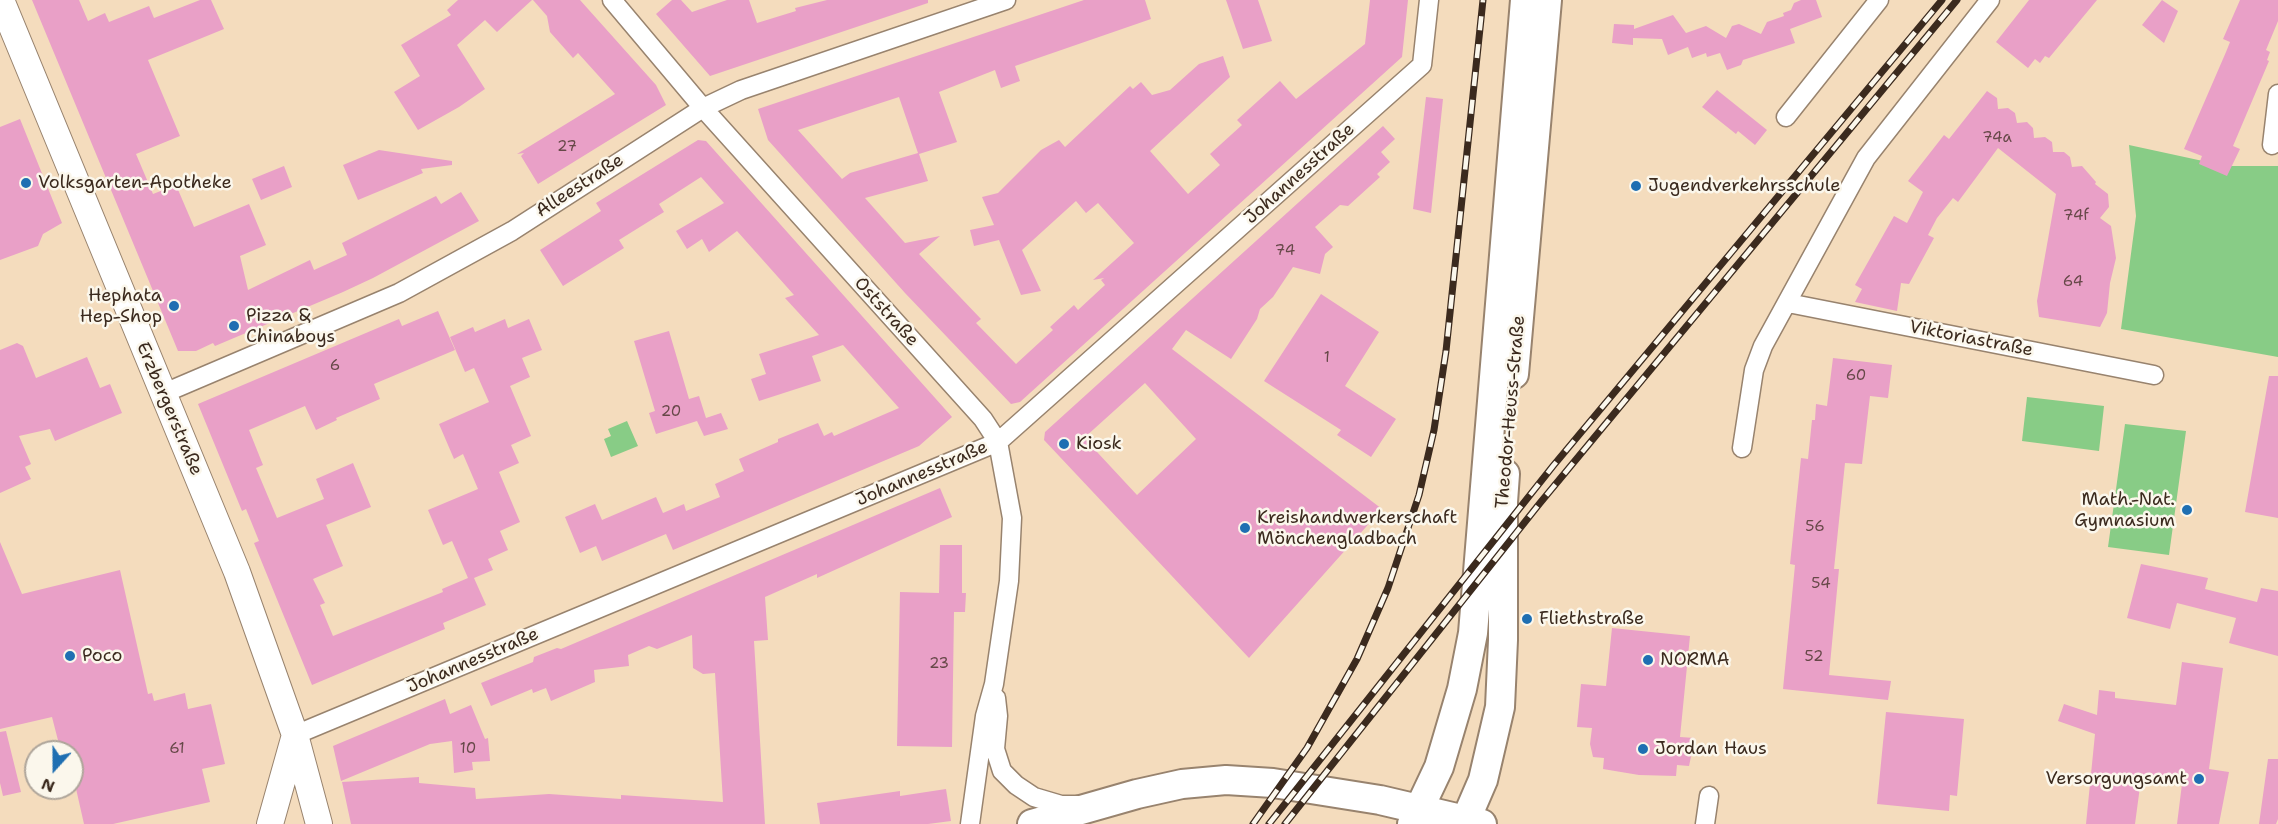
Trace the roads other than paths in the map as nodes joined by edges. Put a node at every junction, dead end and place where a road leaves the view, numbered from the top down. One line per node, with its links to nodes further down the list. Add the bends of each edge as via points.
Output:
1 (0, 0): 15 (main road, Erzbergerstraße)
2 (612, 0): 10 (street, Oststraße)
3 (1006, 0): 10 (street, Alleestraße, via 741,90)
4 (1429, 0): 16 (street, Johannesstraße, via 1422,65)
5 (1525, 0): 22 (main road, Theodor-Heuss-Straße, via 1473,633 1448,740)
6 (1547, 0): 23 (main road, Theodor-Heuss-Straße, via 1503,501 1500,707)
7 (1879, 0): 11 (street)
8 (1990, 0): 13 (street, via 1866,158)
9 (2278, 94): 12 (street)
10 (703, 108): 15 (street, Alleestraße, via 512,231 399,293); 16 (street, Oststraße)
11 (1786, 117)
12 (2272, 145)
13 (1788, 303): 14 (street, Viktoriastraße); 17 (street, via 1754,370)
14 (2154, 375)
15 (162, 394): 19 (main road, Erzbergerstraße, via 237,572)
16 (999, 442): 18 (street, Oststraße, via 1012,518 1009,581); 19 (street, Johannesstraße)
17 (1742, 448)
18 (994, 684): 21 (street, Oststraße, via 998,716 995,749 1002,771 1034,797 1061,805); 26 (street, Oststraße, via 985,716)
19 (295, 735): 24 (main road); 25 (main road, Erzbergerstraße)
20 (1709, 796): 28 (street)
21 (1095, 806): 22 (main road, via 1182,784 1226,780 1273,783); 27 (main road)
22 (1417, 817): 23 (main road)
23 (1469, 823)
24 (270, 824)
25 (320, 824)
26 (970, 824)
27 (1032, 824)
28 (1705, 824)

